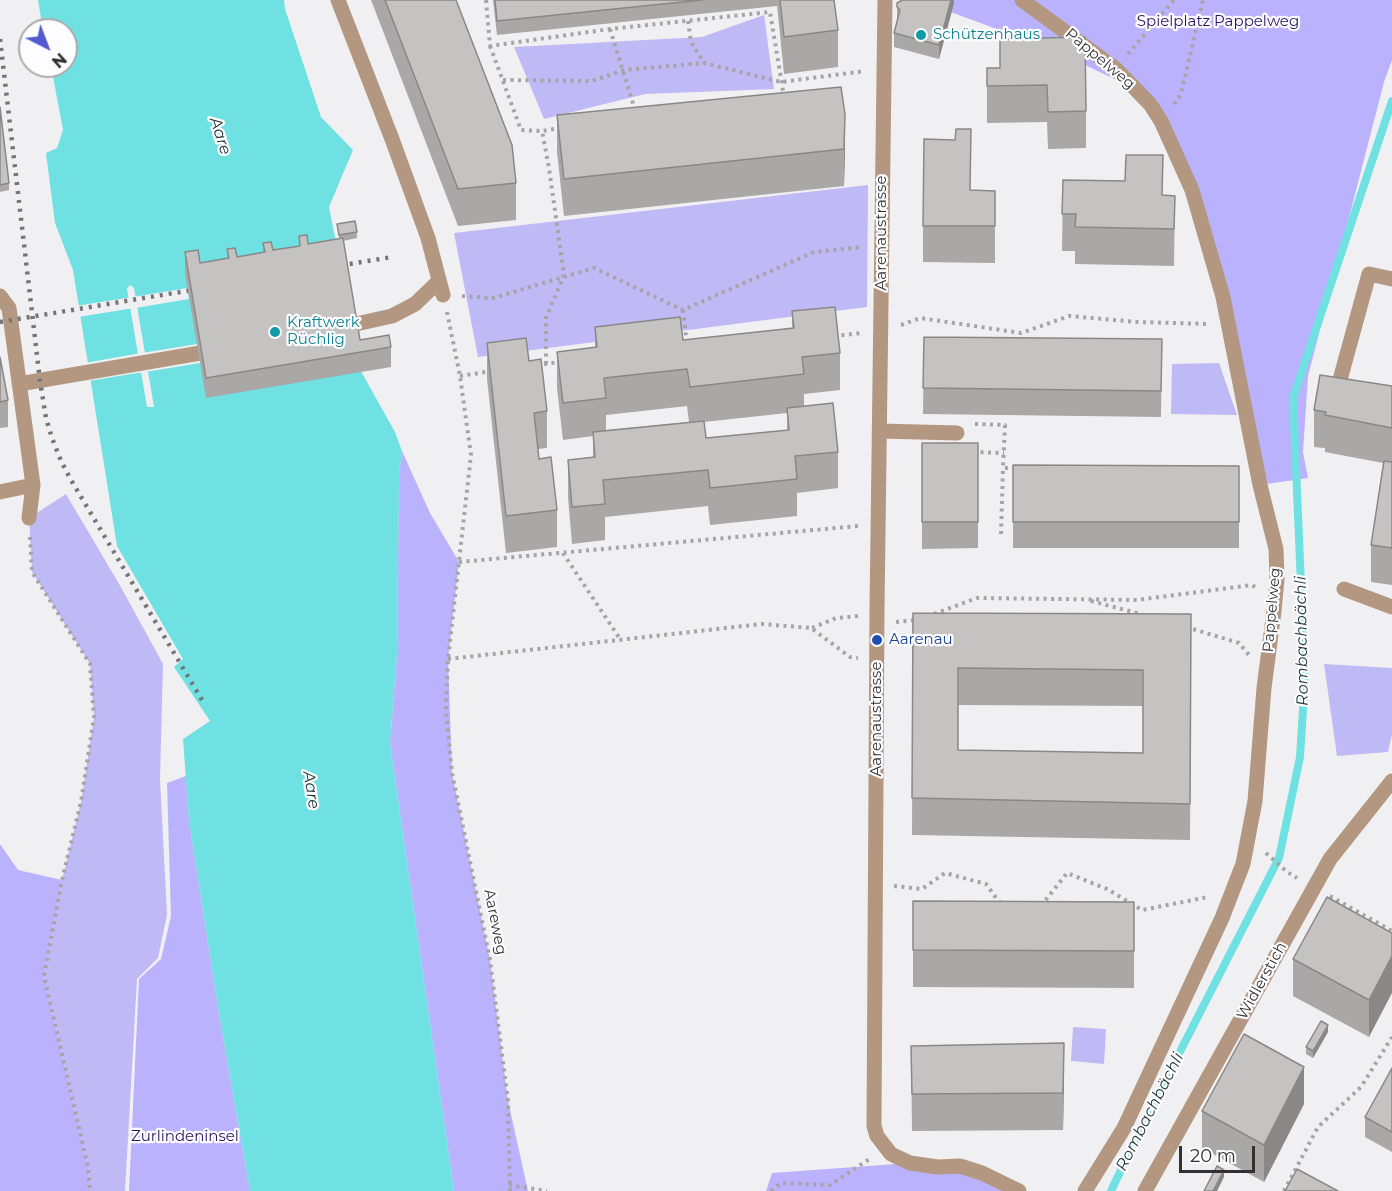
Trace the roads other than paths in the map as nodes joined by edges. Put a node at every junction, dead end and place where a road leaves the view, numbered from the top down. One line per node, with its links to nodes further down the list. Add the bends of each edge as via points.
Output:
1 (338, 0): 6 (street, via 393,139 441,288 392,316)
2 (885, 0): 10 (street, Aarenaustrasse)
3 (1022, 0): 19 (street, Pappelweg, via 1116,69 1161,121 1192,190 1222,297 1276,549 1277,579 1254,801 1243,864 1124,1128)
4 (1392, 279): 9 (street, via 1369,274)
5 (0, 296): 8 (street, via 9,308)
6 (321, 331)
7 (232, 348): 8 (street)
8 (19, 384): 12 (street)
9 (1338, 387)
10 (880, 431): 11 (street); 18 (street, Aarenaustrasse, via 874,1126 891,1154 910,1163 960,1166)
11 (957, 433)
12 (33, 485): 13 (street); 14 (street)
13 (0, 492)
14 (29, 518)
15 (1344, 589): 16 (street)
16 (1392, 607)
17 (1392, 781): 20 (street, Widlerstich, via 1330,859)
18 (1019, 1191)
19 (1085, 1191)
20 (1144, 1191)

